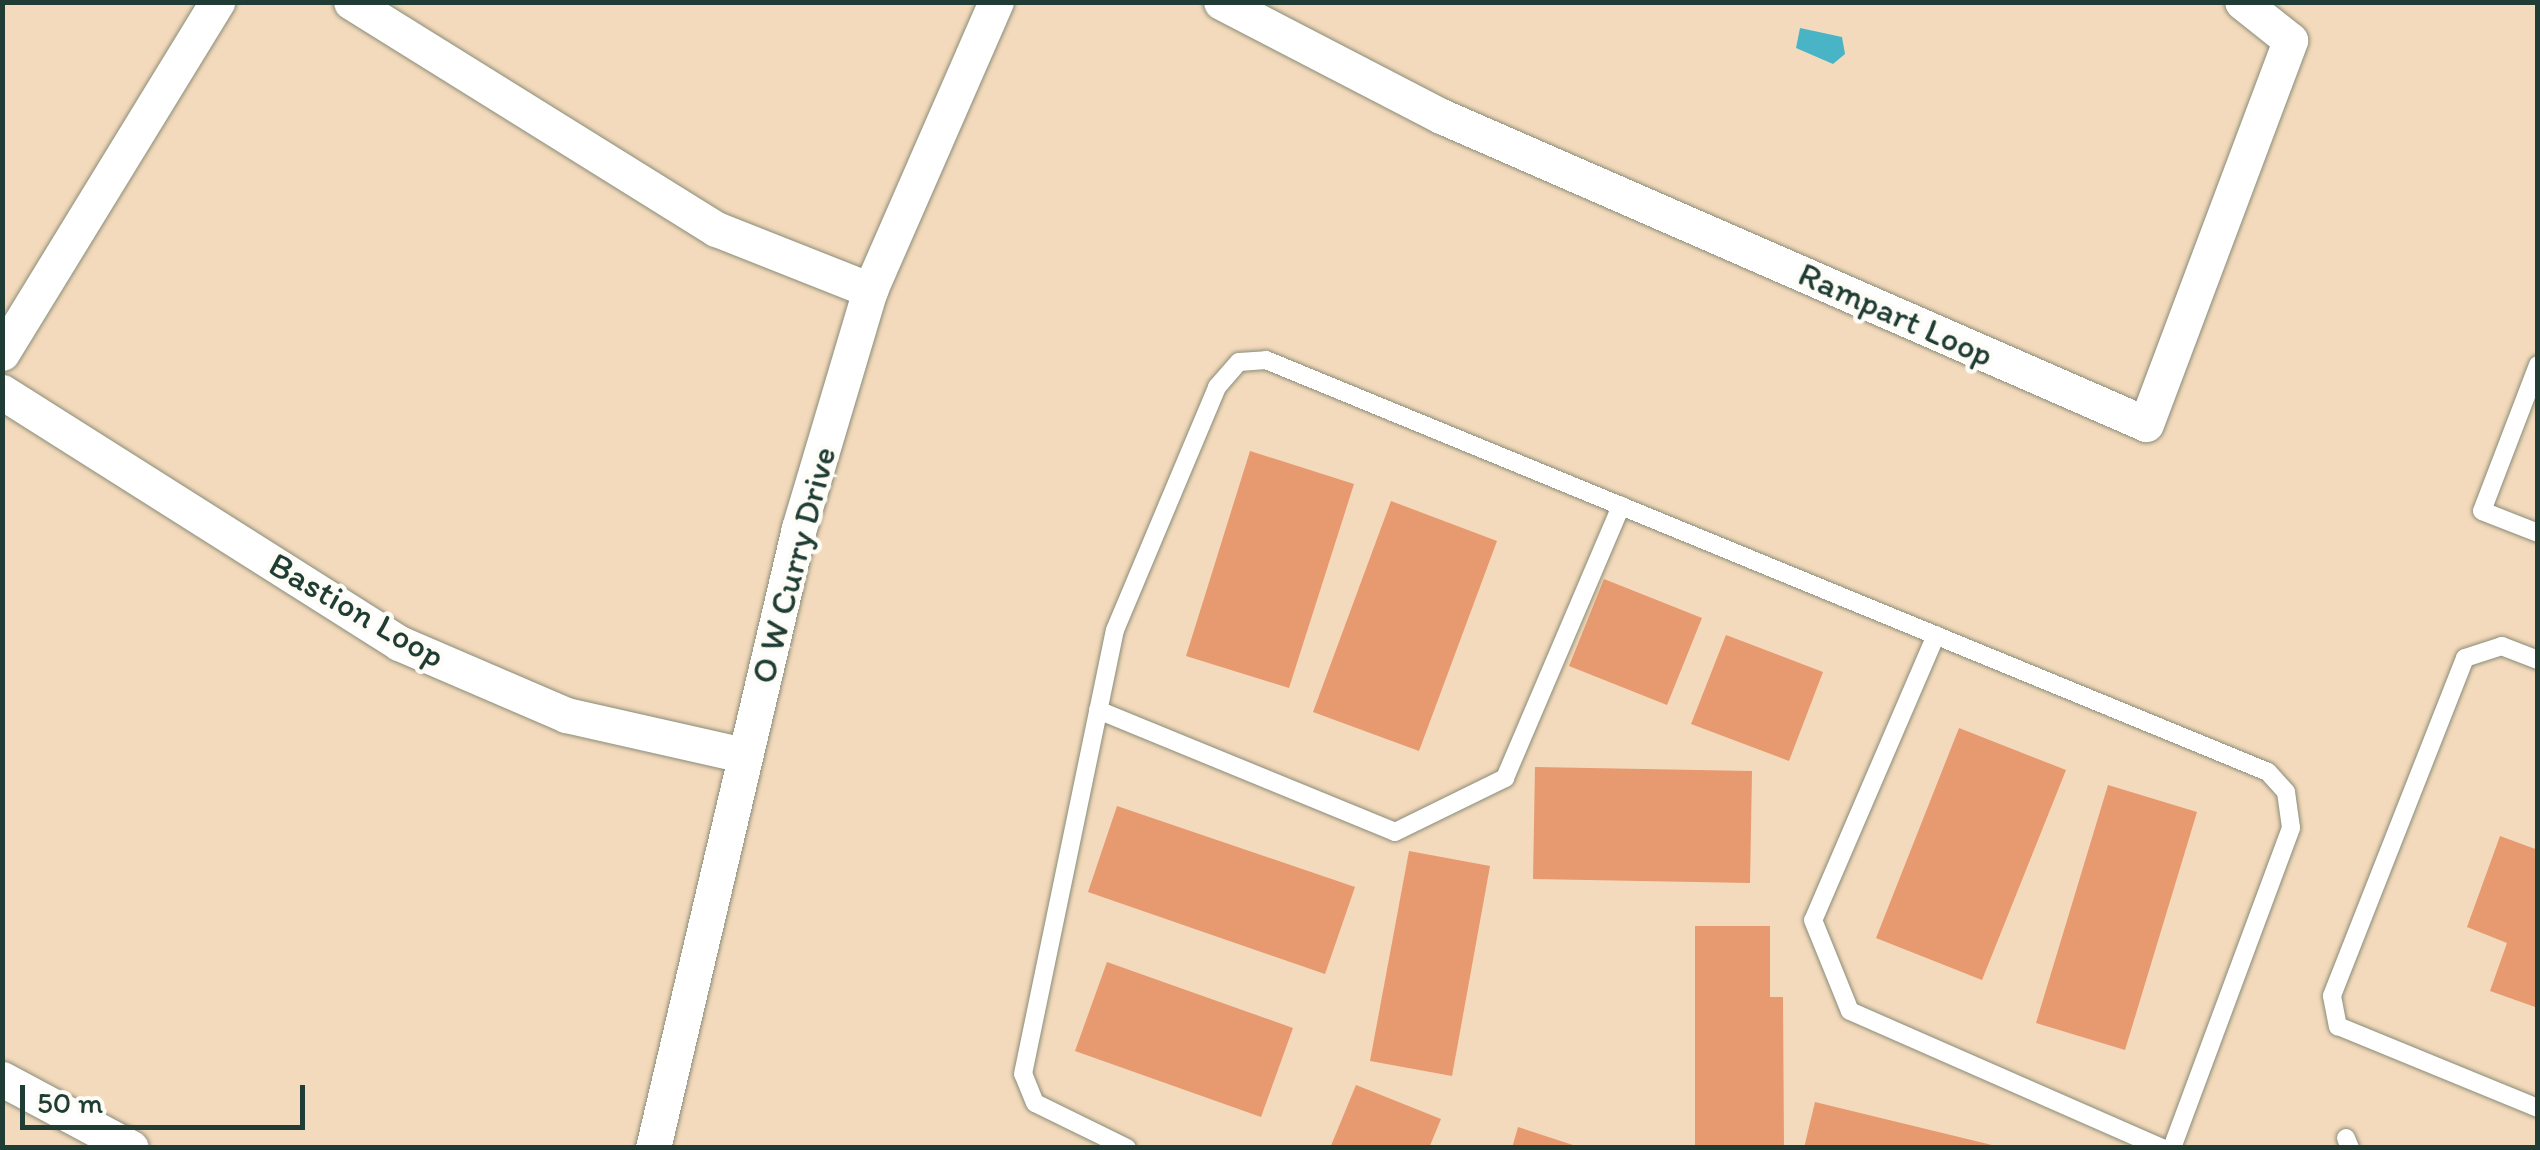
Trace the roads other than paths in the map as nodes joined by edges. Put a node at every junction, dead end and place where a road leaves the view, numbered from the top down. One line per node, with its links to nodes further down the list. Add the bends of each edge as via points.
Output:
1 (217, 2): 7 (street)
2 (351, 2): 6 (street, via 716,229)
3 (996, 2): 6 (street, O W Curry Drive)
4 (1221, 2): 5 (street, Rampart Loop, via 1441,116 2146,424 2290,40)
5 (2242, 2)
6 (870, 290): 15 (street, O W Curry Drive)
7 (2, 354)
8 (2538, 365): 11 (lane, via 2482,510)
9 (2, 392): 15 (street, Bastion Loop, via 399,643 566,715)
10 (1621, 506): 12 (lane); 14 (lane, via 1505,778 1395,832); 14 (lane, via 1266,360 1239,362 1217,387 1115,630)
11 (2538, 533)
12 (1936, 635): 21 (lane, via 1812,920 1850,1011); 22 (lane, via 2268,772 2286,792 2292,828)
13 (2538, 660): 17 (lane, via 2502,646 2465,658 2332,996 2338,1026)
14 (1098, 710): 20 (lane, via 1023,1074 1035,1103)
15 (744, 755): 19 (street, O W Curry Drive)
16 (2, 1080): 18 (street)
17 (2538, 1108)
18 (130, 1148)
19 (653, 1148)
20 (1127, 1148)
21 (2162, 1148)
22 (2172, 1148)

